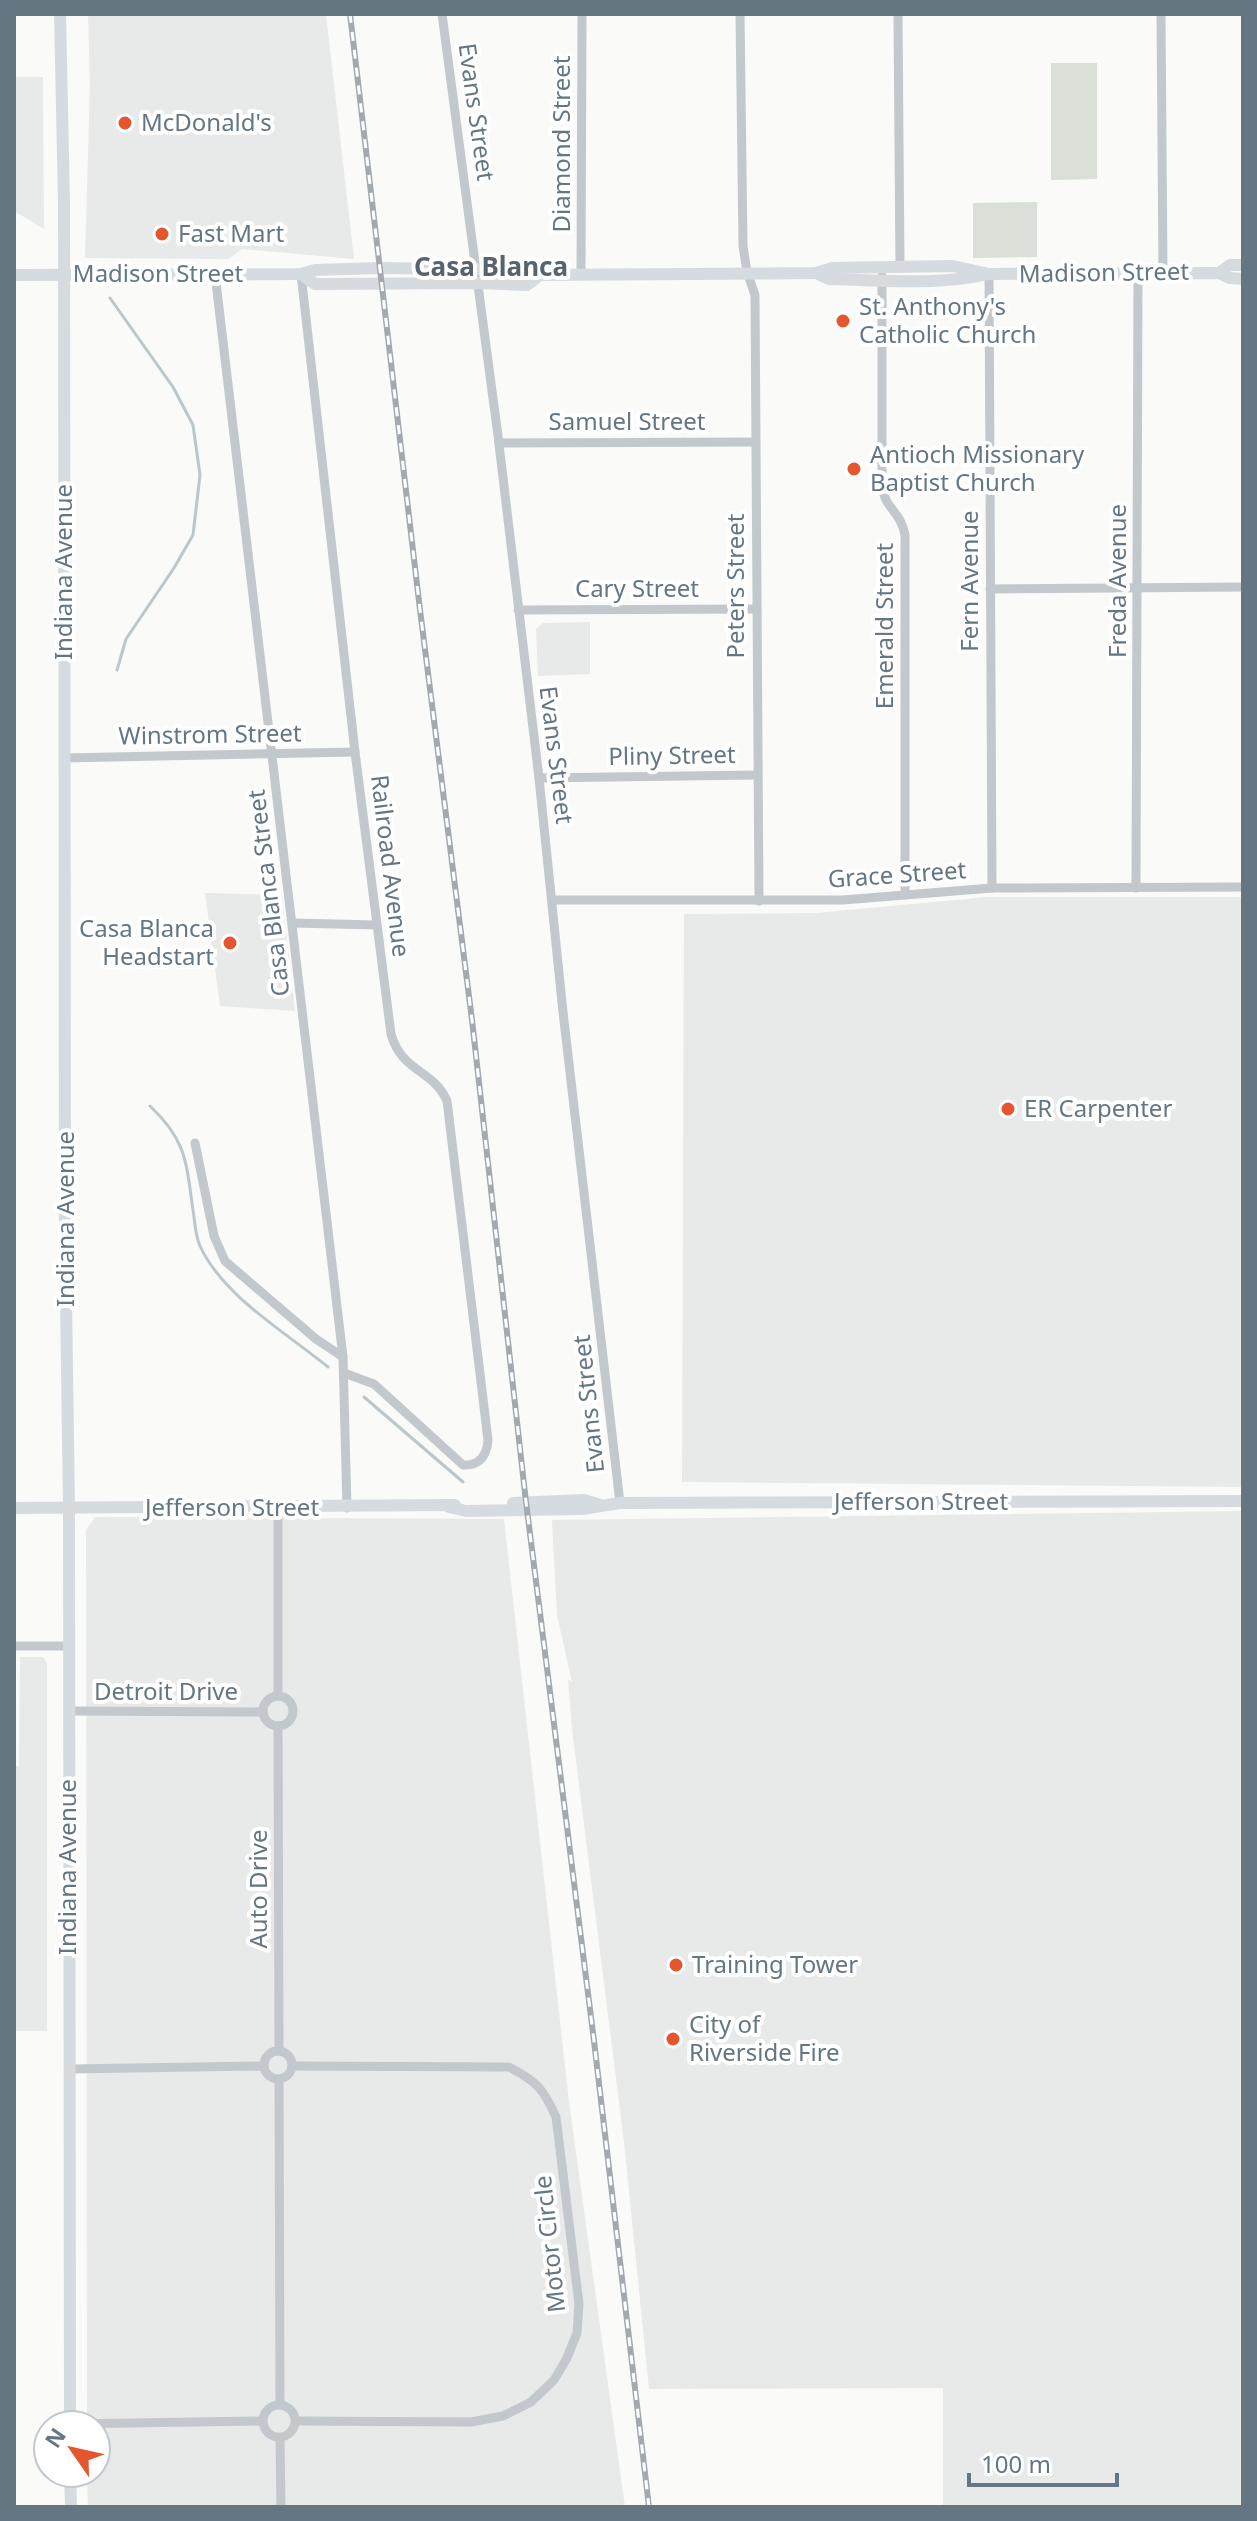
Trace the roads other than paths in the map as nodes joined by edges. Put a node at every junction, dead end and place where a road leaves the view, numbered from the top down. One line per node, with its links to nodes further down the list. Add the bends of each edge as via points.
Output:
1 (60, 14): 13 (street, Indiana Avenue)
2 (442, 14): 8 (street, Evans Street)
3 (582, 14): 20 (street, Diamond Street)
4 (740, 14): 10 (street, Peters Street)
5 (898, 14): 9 (street)
6 (1161, 14): 11 (street)
7 (1243, 265): 12 (street, Madison Street, via 1230,265)
8 (476, 268): 15 (street, Madison Street); 19 (street, Madison Street); 23 (street, Evans Street)
9 (900, 268): 16 (street, Madison Street, via 953,266); 21 (street, Madison Street)
10 (747, 272): 20 (street, Madison Street); 21 (street, Madison Street, via 816,273 829,279); 24 (street, Peters Street, via 755,295)
11 (1163, 272): 12 (street, Madison Street); 17 (street, Madison Street)
12 (1219, 273): 22 (street, Madison Street)
13 (64, 274): 14 (street, Madison Street); 18 (street, Madison Street); 33 (street, Indiana Avenue)
14 (215, 274): 15 (street, Madison Street); 32 (street, Casa Blanca Street)
15 (301, 274): 23 (street, Madison Street, via 315,284); 31 (street, Railroad Avenue)
16 (989, 274): 17 (street, Madison Street); 21 (street, Madison Street, via 928,283); 28 (street, Fern Avenue)
17 (1138, 274): 27 (street, Freda Avenue)
18 (14, 275)
19 (540, 275): 20 (street, Madison Street); 23 (street, Madison Street, via 527,285)
20 (581, 275)
21 (882, 275): 39 (street, Emerald Street, via 883,495 902,519 905,535)
22 (1243, 279)
23 (478, 283): 25 (street, Evans Street)
24 (755, 442): 25 (street, Samuel Street); 29 (street, Peters Street)
25 (499, 443): 30 (street, Evans Street)
26 (1243, 587): 27 (street)
27 (1138, 588): 28 (street); 38 (street, Freda Avenue)
28 (990, 589): 37 (street, Fern Avenue)
29 (756, 609): 30 (street, Cary Street); 34 (street, Peters Street)
30 (518, 610): 35 (street, Evans Street)
31 (355, 752): 32 (street, Winstrom Street); 43 (street, Railroad Avenue)
32 (273, 754): 33 (street, Winstrom Street); 42 (street, Casa Blanca Street)
33 (64, 758): 50 (street, Indiana Avenue)
34 (757, 775): 35 (street, Pliny Street); 41 (street, Peters Street)
35 (539, 778): 40 (street, Evans Street)
36 (1243, 887): 38 (street, Grace Street)
37 (992, 888): 38 (street, Grace Street); 39 (street, Grace Street)
38 (1136, 888)
39 (905, 894): 41 (street, Grace Street)
40 (553, 900): 41 (street, Grace Street); 48 (street, Evans Street)
41 (759, 901)
42 (293, 923): 43 (street); 45 (street, Casa Blanca Street)
43 (377, 925): 46 (street, Railroad Avenue, via 396,1049 434,1081 447,1101 487,1451 477,1462 463,1465 374,1384)
44 (195, 1143): 45 (street, via 214,1236 225,1261)
45 (343, 1357): 46 (street, Casa Blanca Street)
46 (344, 1373): 52 (street, Casa Blanca Street)
47 (1243, 1501): 48 (street, Jefferson Street)
48 (620, 1503): 52 (street, Jefferson Street, via 541,1510)
49 (14, 1508): 50 (street, Jefferson Street)
50 (69, 1508): 51 (street, Jefferson Street); 54 (street, Indiana Avenue)
51 (278, 1508): 52 (street, Jefferson Street); 55 (street, Auto Drive)
52 (347, 1508)
53 (14, 1646): 54 (street)
54 (68, 1646): 56 (street, Indiana Avenue)
55 (278, 1696): 57 (street, via 265,1703); 58 (street, Auto Drive, via 287,1698 293,1711)
56 (68, 1711): 57 (street, Detroit Drive); 62 (street, Indiana Avenue)
57 (263, 1712): 58 (street)
58 (278, 1726): 59 (street, Auto Drive)
59 (279, 2051): 60 (street, via 268,2056); 61 (street, via 290,2057)
60 (264, 2066): 62 (street); 63 (street, via 269,2076)
61 (292, 2066): 63 (street); 67 (street, Motor Circle, via 509,2067 526,2076 544,2091 556,2117 579,2304 577,2333 554,2380 531,2402 503,2416 471,2422)
62 (70, 2069): 65 (street, Indiana Avenue)
63 (279, 2079): 64 (street)
64 (280, 2405): 66 (street, via 266,2411); 67 (street, via 293,2412)
65 (72, 2409)
66 (263, 2421): 68 (street); 69 (street, via 266,2431)
67 (296, 2421): 69 (street, via 290,2434)
68 (112, 2423)
69 (280, 2438): 70 (street)
70 (281, 2507)

